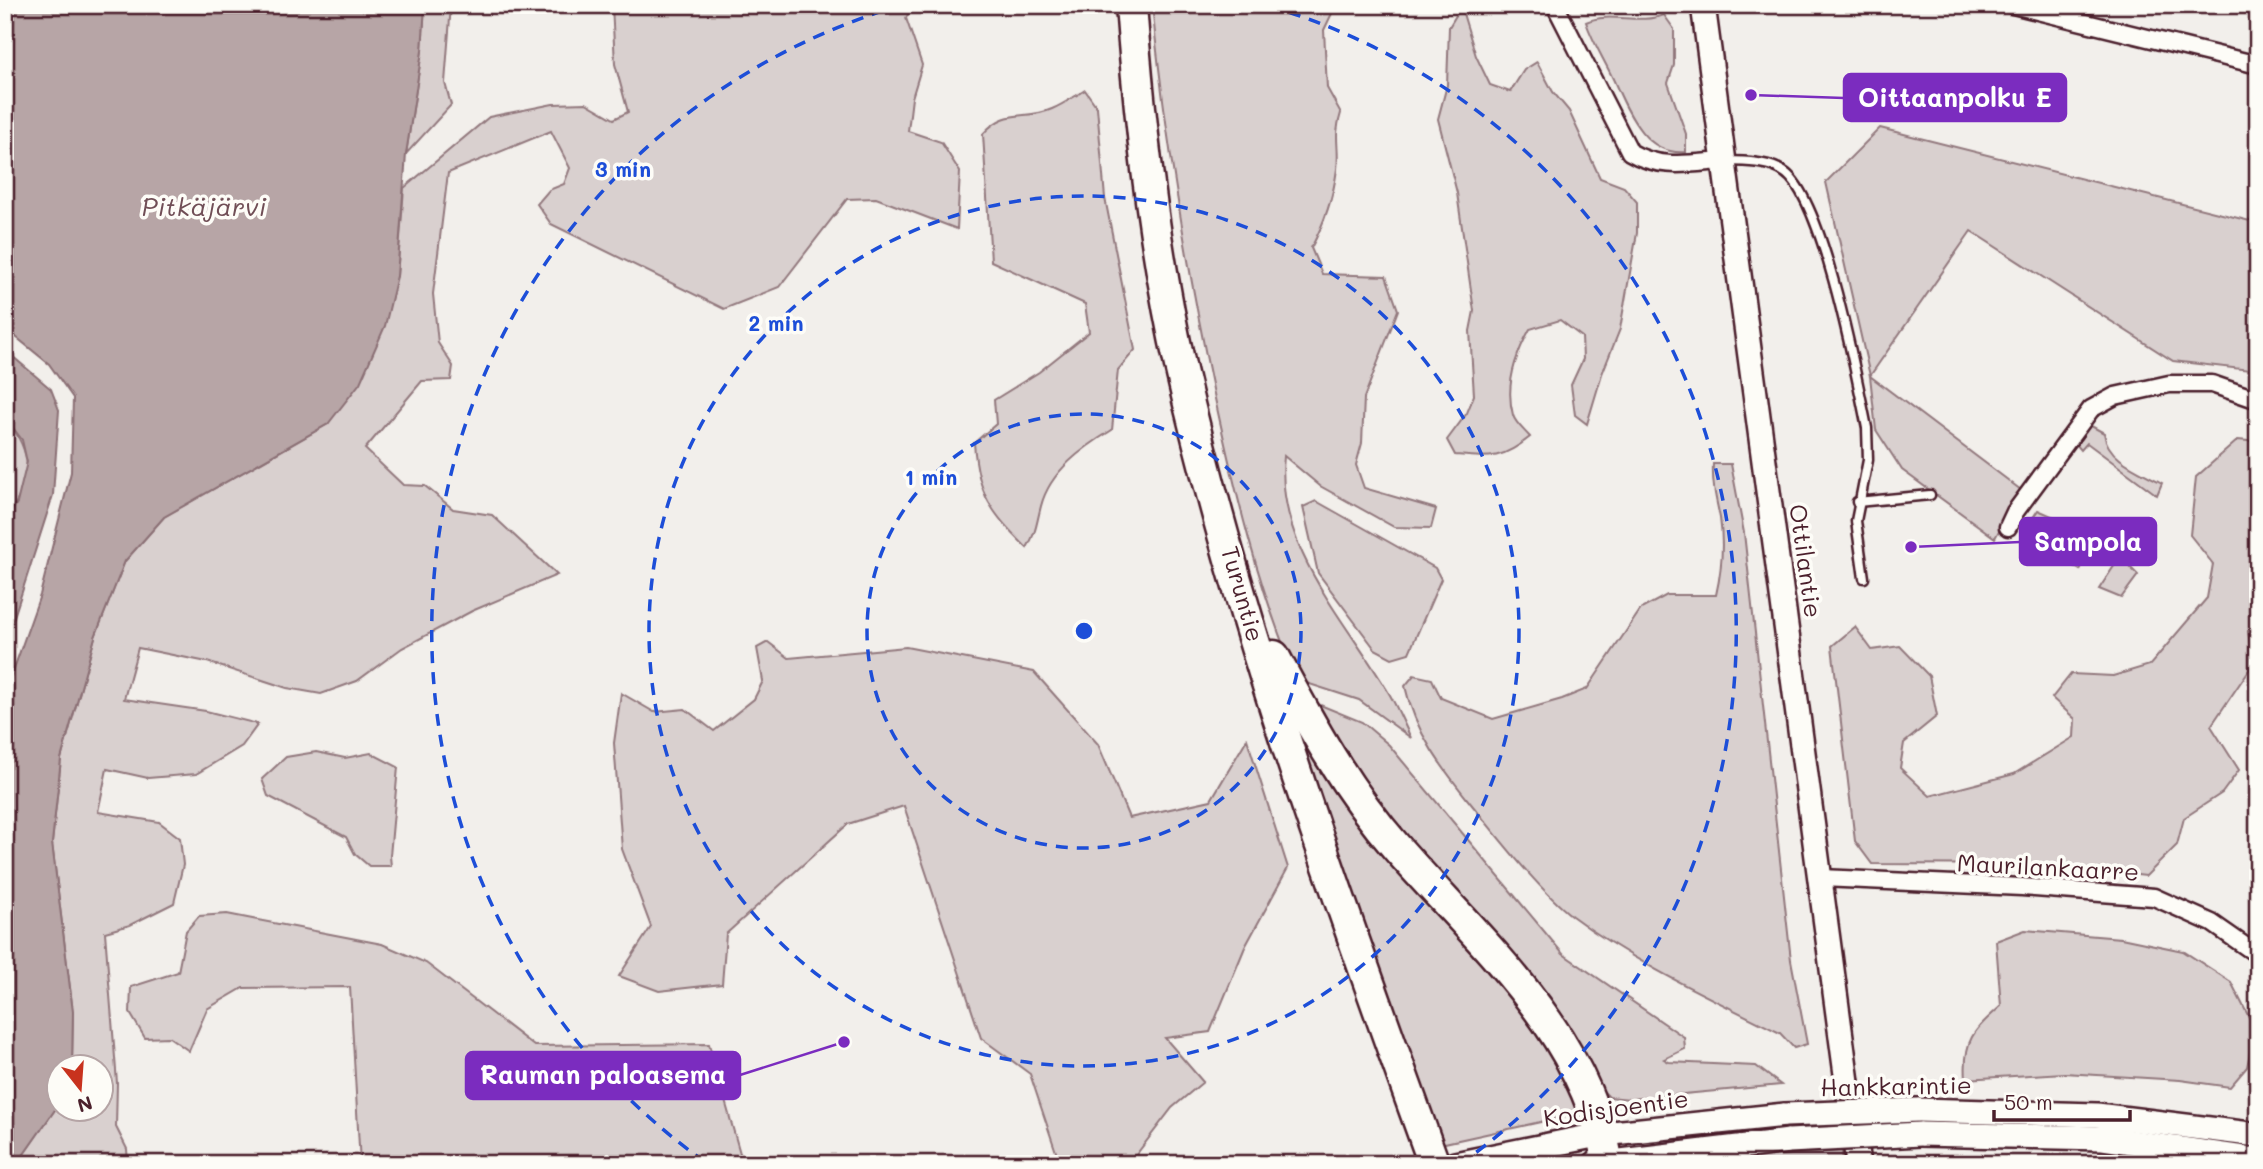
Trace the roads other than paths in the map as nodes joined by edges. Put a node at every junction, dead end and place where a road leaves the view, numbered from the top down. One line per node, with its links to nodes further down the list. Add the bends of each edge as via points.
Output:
1 (1131, 5): 12 (highway, Turuntie, via 1139,120 1160,256 1181,370)
2 (1555, 5): 6 (street, via 1630,152 1663,165)
3 (1703, 5): 6 (main road, Ottilantie)
4 (2013, 5): 5 (street)
5 (2258, 65)
6 (1724, 161): 9 (lane, via 1758,163 1784,171 1799,186 1818,230 1867,428 1868,460); 13 (main road, Ottilantie)
7 (2258, 400): 10 (street, via 2211,384 2169,384 2115,396 2091,409)
8 (1930, 495): 9 (lane)
9 (1857, 502): 11 (lane)
10 (2008, 527)
11 (1864, 578)
12 (1238, 588): 18 (highway, via 1351,791 1546,1015 1573,1062); 21 (highway, Turuntie, via 1333,882)
13 (1821, 878): 14 (street, Maurilankaarre, via 2154,897 2212,923); 22 (main road, Ottilantie)
14 (2258, 954)
15 (1785, 1115): 16 (main road, Hankkarintie, bridge, via 1918,1111 2097,1115); 18 (main road, Kodisjoentie)
16 (2258, 1135)
17 (1789, 1141): 18 (main road, Kodisjoentie); 19 (main road, Hankkarintie, bridge, via 1920,1134 2103,1138)
18 (1603, 1156): 20 (main road, Kodisjoentie)
19 (2258, 1160)
20 (1464, 1161)
21 (1434, 1164)
22 (1858, 1164)

